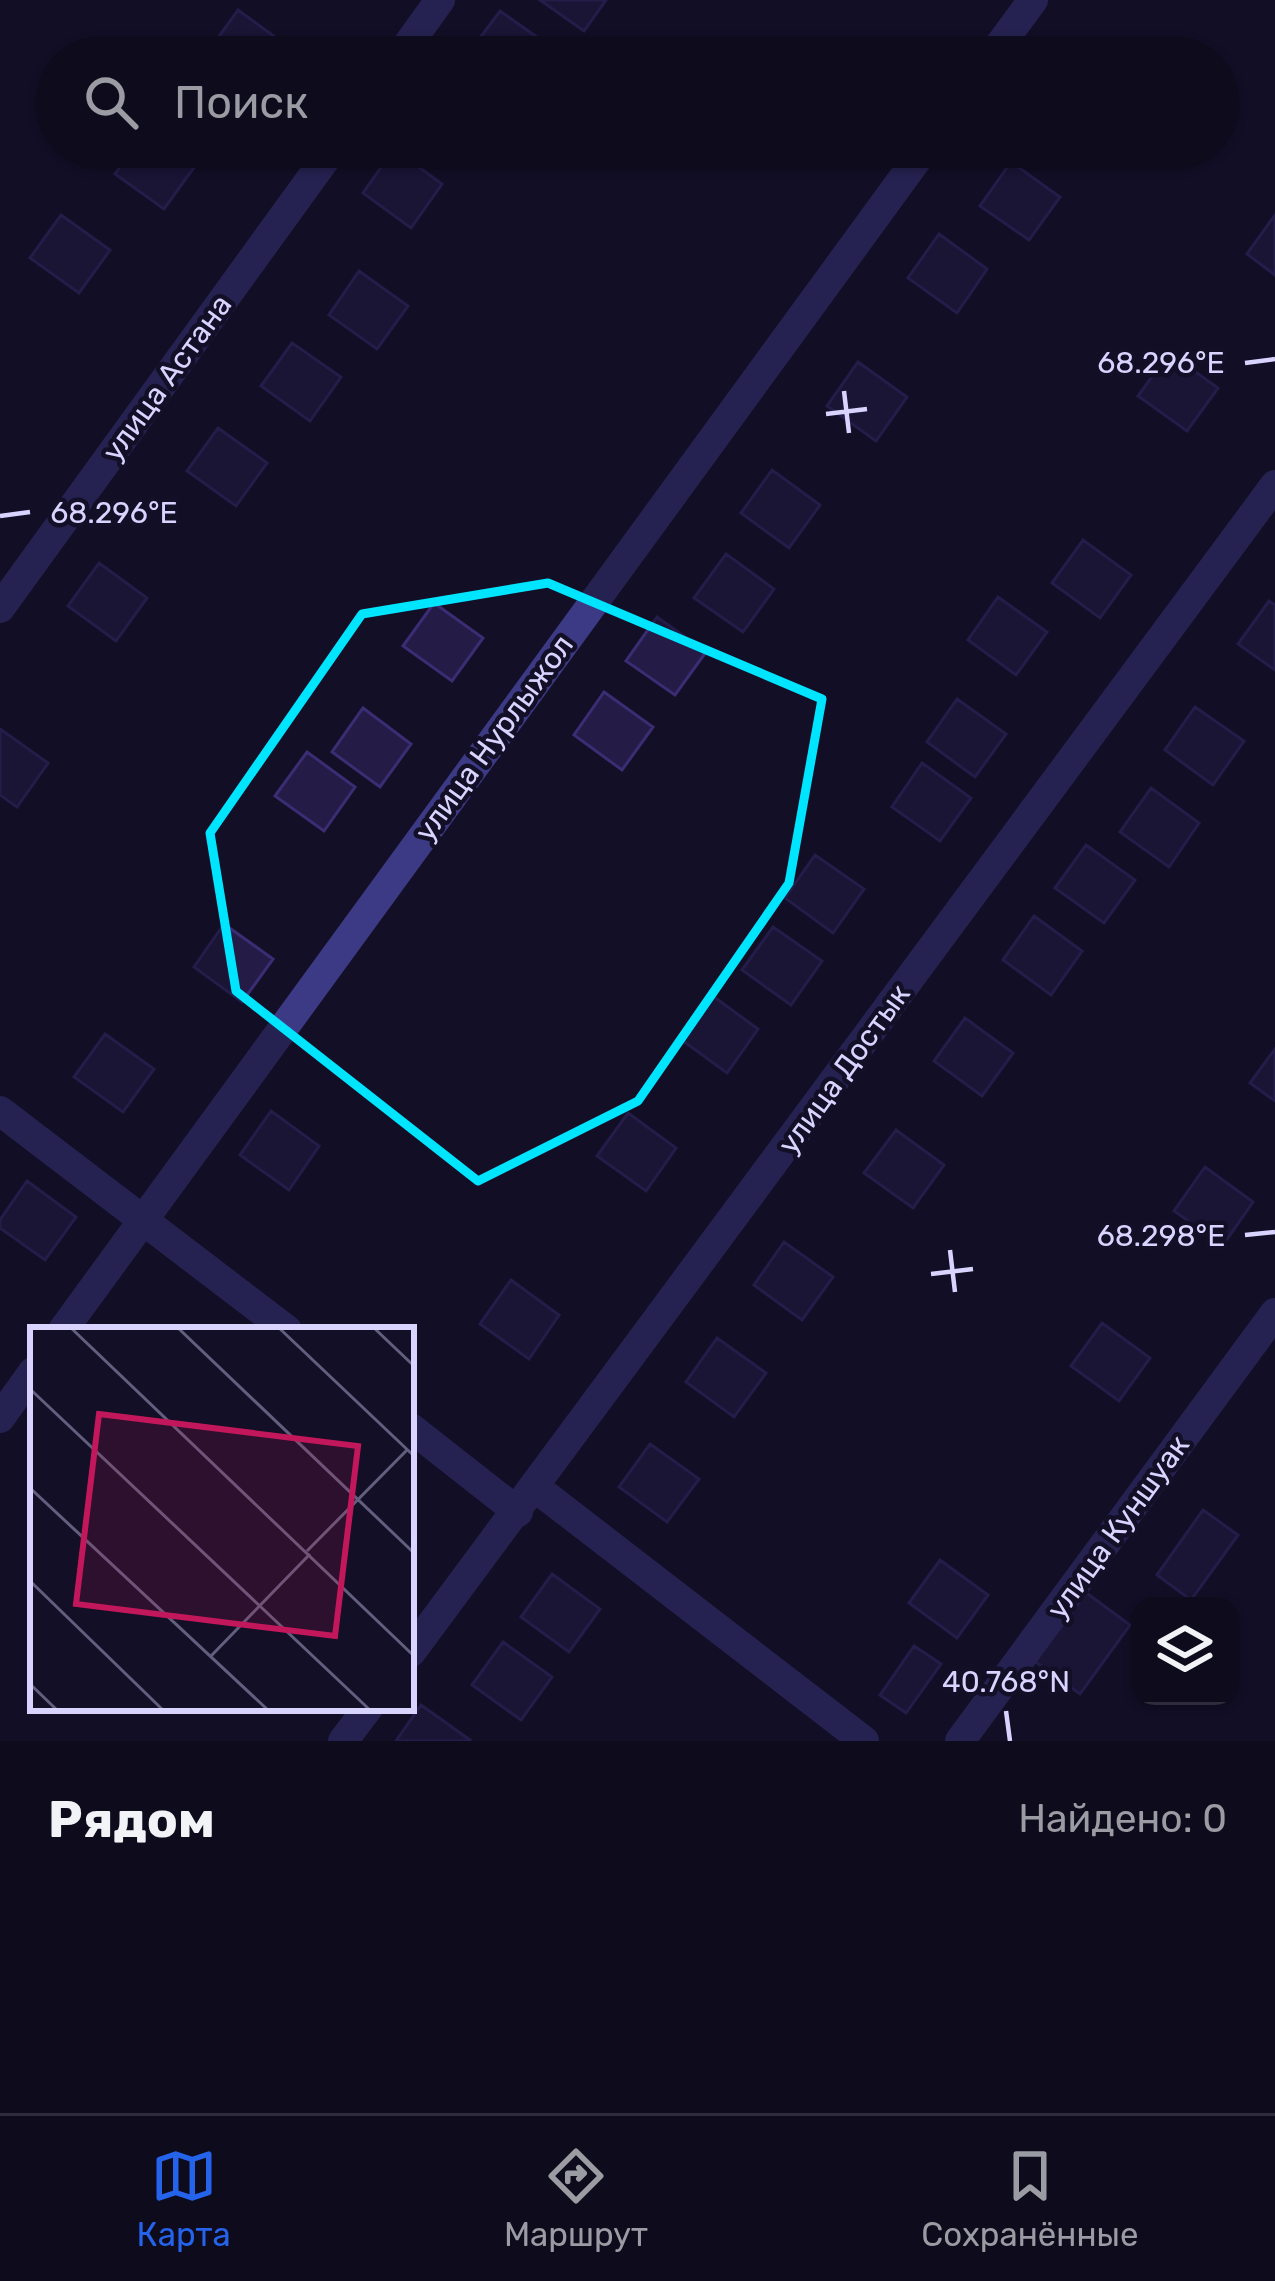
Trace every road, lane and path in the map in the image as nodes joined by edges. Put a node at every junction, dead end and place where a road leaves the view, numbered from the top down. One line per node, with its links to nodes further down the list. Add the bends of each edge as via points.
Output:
1 (440, 0): 3 (street)
2 (1033, 0): 4 (street)
3 (414, 36)
4 (1006, 36)
5 (319, 168): 8 (street, улица Астана)
6 (911, 168): 10 (street, улица Нурлыжол)
7 (1275, 485): 17 (street, улица Достык)
8 (0, 608)
9 (0, 1111): 10 (street)
10 (143, 1217): 12 (street, улица Нурлыжол); 13 (street)
11 (1275, 1312): 22 (street, улица Куншуак)
12 (65, 1327)
13 (283, 1327)
14 (30, 1376): 15 (street)
15 (0, 1418)
16 (414, 1430): 17 (street)
17 (527, 1500): 18 (street, улица Достык); 21 (street)
18 (414, 1648)
19 (366, 1711): 20 (street)
20 (343, 1741)
21 (864, 1741)
22 (960, 1741)

